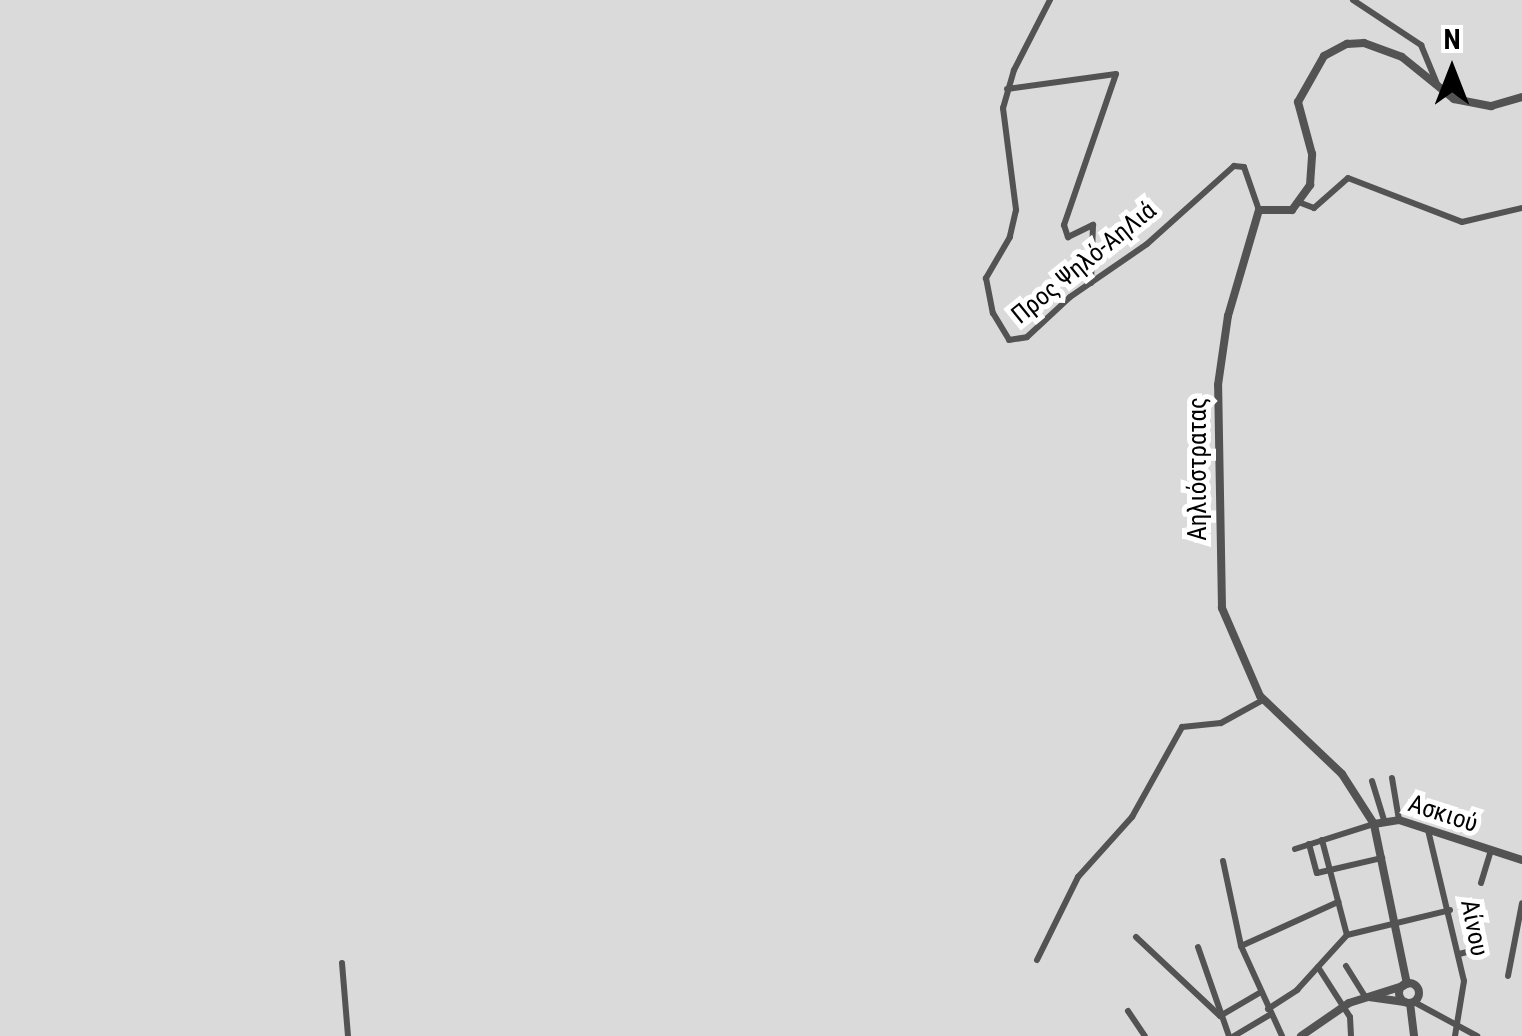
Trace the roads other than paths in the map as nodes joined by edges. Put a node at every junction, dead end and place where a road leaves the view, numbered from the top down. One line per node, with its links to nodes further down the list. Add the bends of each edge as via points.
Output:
1 (1050, 0): 3 (street)
2 (1353, 0): 4 (street, via 1421,45)
3 (1006, 90): 9 (street, Προς Ψηλό-ΑηΛιά, via 1016,197 1010,236 986,278 993,313 1009,340 1019,342); 9 (street, via 1116,74 1064,225 1068,236 1093,225)
4 (1440, 92): 5 (street, via 1480,106); 6 (street, via 1412,63 1382,48 1346,44 1324,56 1298,102 1312,161)
5 (1522, 97)
6 (1302, 203): 7 (street, via 1314,208 1348,178 1462,222); 8 (street, via 1283,213)
7 (1522, 208)
8 (1259, 210): 9 (street, Προς Ψηλό-ΑηΛιά, via 1244,167 1234,166); 10 (street, Αηλιόστρατας, via 1228,316 1215,420 1221,600)
9 (1091, 284)
10 (1263, 700): 15 (street, Αηλιόστρατας, via 1346,780); 36 (street, via 1222,723 1185,724 1132,817 1078,878)
11 (1392, 778): 14 (street)
12 (1372, 781): 13 (street)
13 (1384, 820): 14 (street, Ασκιού); 15 (street, Ασκιού)
14 (1400, 820): 16 (street, Ασκιού)
15 (1374, 824): 17 (street, Ασκιού); 21 (street, Αηλιόστρατας)
16 (1428, 830): 20 (street, Ασκιού); 28 (street, Αίνου)
17 (1322, 840): 18 (street, Ασκιού); 24 (street)
18 (1309, 844): 19 (street, Ασκιού); 24 (street, via 1316,873)
19 (1295, 849)
20 (1491, 850): 23 (street, Ασκιού); 25 (street)
21 (1384, 857): 24 (street); 30 (street, Αηλιόστρατας)
22 (1223, 860): 33 (street)
23 (1522, 860)
24 (1330, 870): 26 (street)
25 (1480, 883)
26 (1338, 902): 31 (street); 33 (street)
27 (1522, 904): 40 (street)
28 (1450, 910): 30 (street); 35 (street, Αίνου)
29 (1476, 915): 35 (street, via 1475,950)
30 (1396, 923): 31 (street); 41 (street, Αηλιόστρατας)
31 (1347, 935): 39 (street)
32 (1136, 937): 48 (street)
33 (1241, 946): 42 (street)
34 (1198, 948): 48 (street)
35 (1459, 954): 49 (street, Αίνου, via 1464,987)
36 (1037, 960)
37 (342, 963): 51 (street)
38 (1346, 966): 43 (street)
39 (1318, 967): 45 (street); 46 (street)
40 (1508, 976)
41 (1405, 985): 43 (street); 44 (street, Αηλιόστρατας); 44 (street, Αηλιόστρατας, via 1418,990)
42 (1261, 992): 46 (street); 48 (street)
43 (1365, 996): 44 (street); 45 (street)
44 (1410, 1002): 49 (street); 50 (street, Αηλιόστρατας)
45 (1343, 1006): 55 (street); 56 (street)
46 (1270, 1011): 53 (street); 54 (street)
47 (1128, 1012): 52 (street)
48 (1220, 1016): 53 (street)
49 (1457, 1023): 57 (street, Αίνου); 58 (street)
50 (1416, 1034)
51 (348, 1036)
52 (1145, 1036)
53 (1231, 1036)
54 (1282, 1036)
55 (1301, 1036)
56 (1351, 1036)
57 (1454, 1036)
58 (1477, 1036)

